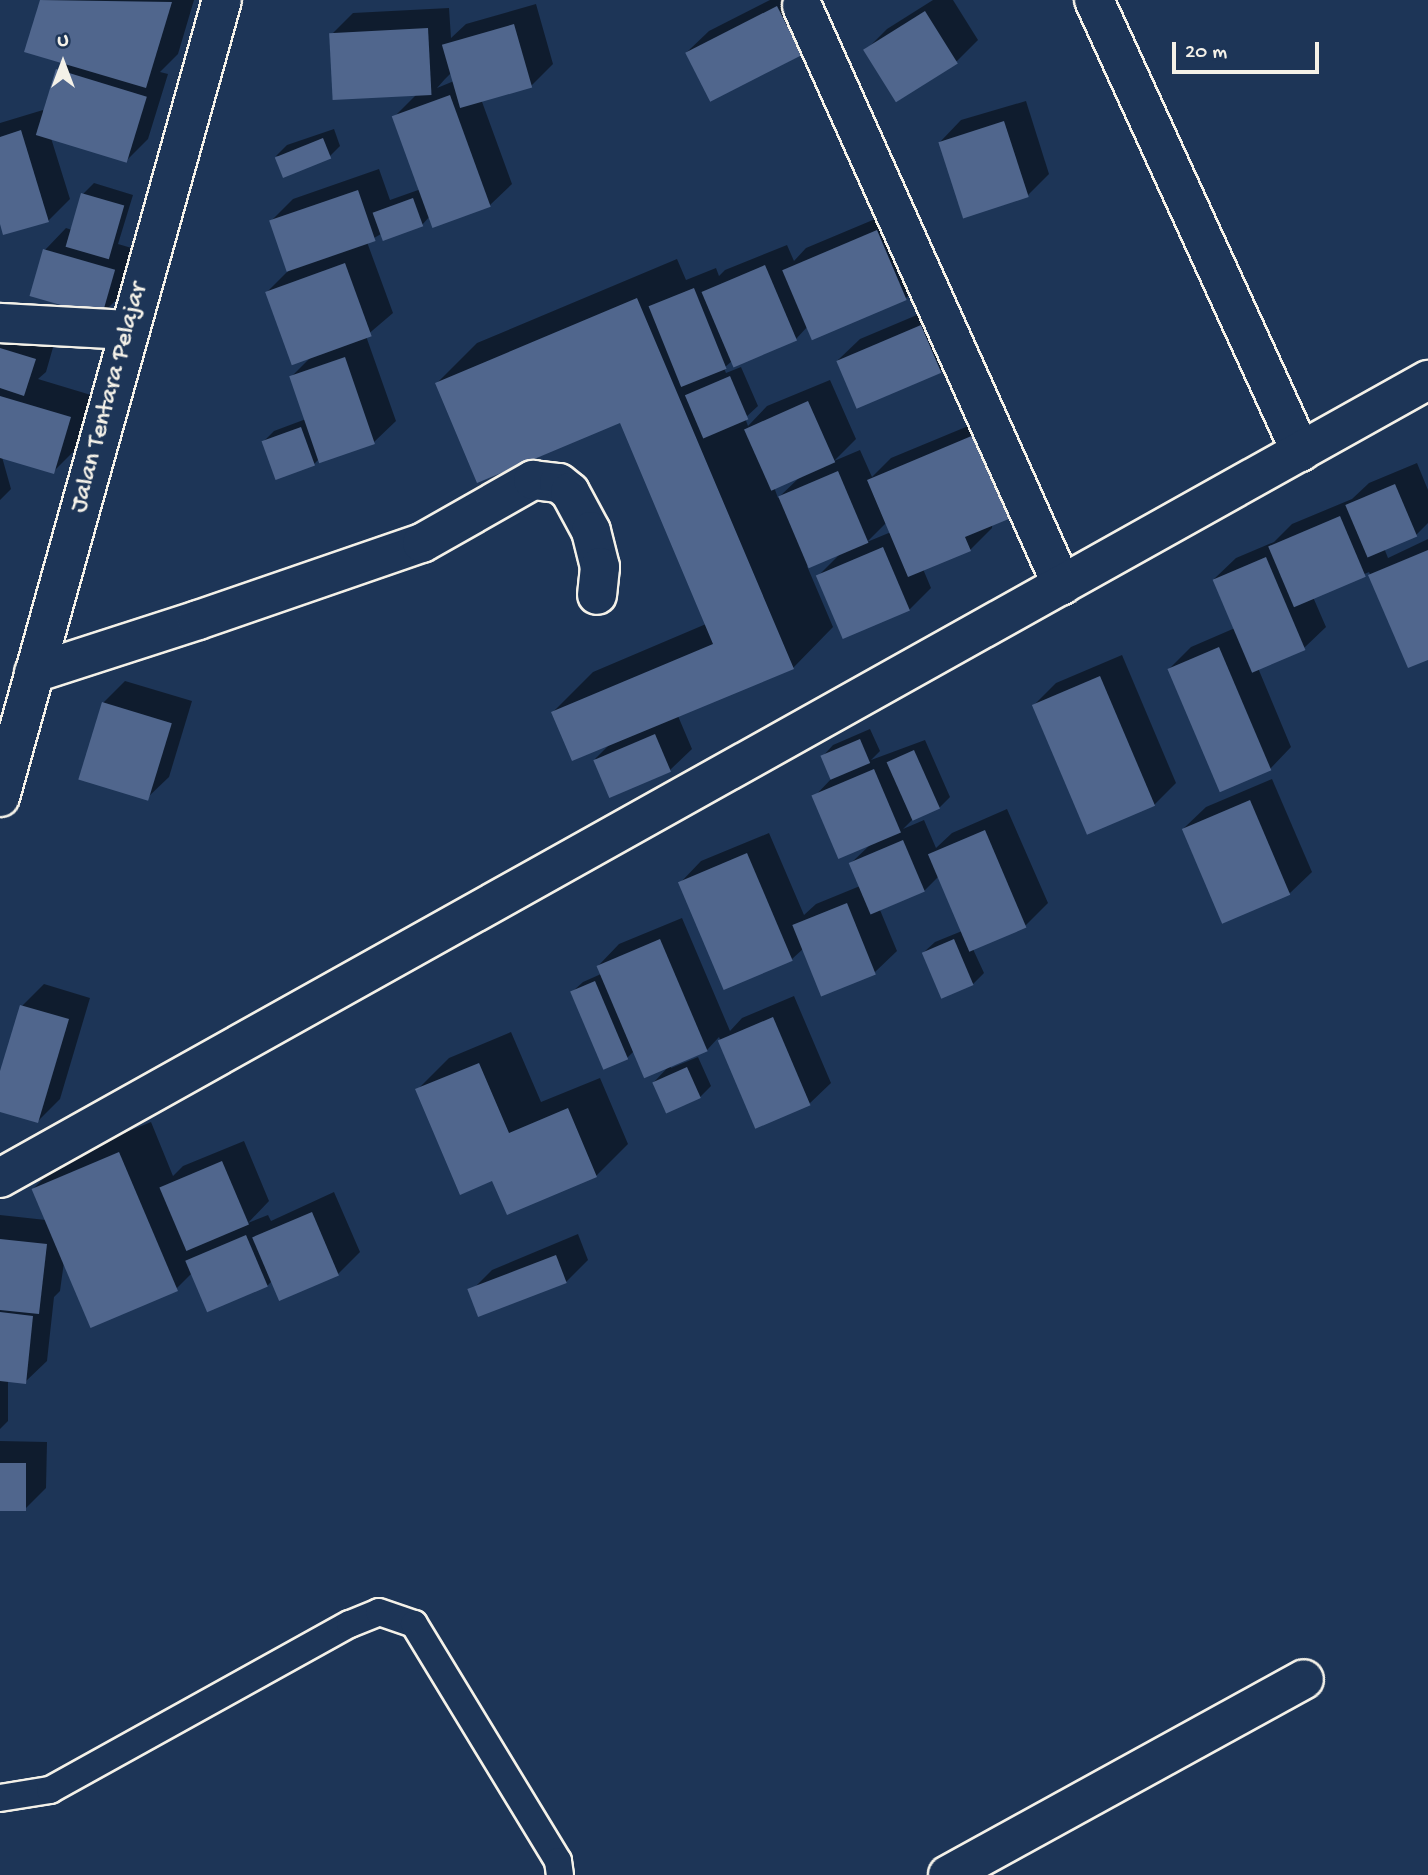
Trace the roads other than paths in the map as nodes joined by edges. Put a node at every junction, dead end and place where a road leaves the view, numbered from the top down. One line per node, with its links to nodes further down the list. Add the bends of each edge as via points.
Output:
1 (222, 0): 5 (main road, Jalan Tentara Pelajar)
2 (1094, 0): 7 (main road)
3 (802, 6): 8 (main road)
4 (0, 323): 5 (main road)
5 (128, 330): 10 (main road, Jalan Tentara Pelajar)
6 (1428, 380): 7 (main road)
7 (1301, 452): 8 (main road)
8 (1062, 585): 12 (main road)
9 (597, 595): 10 (main road, via 600,567 592,531 559,483 533,480 422,543)
10 (34, 673): 11 (main road, Jalan Tentara Pelajar)
11 (0, 797)
12 (0, 1178)
13 (1304, 1679): 16 (main road)
14 (0, 1798): 15 (lane, via 50,1790 379,1612 414,1624 558,1861)
15 (560, 1875)
16 (948, 1875)

